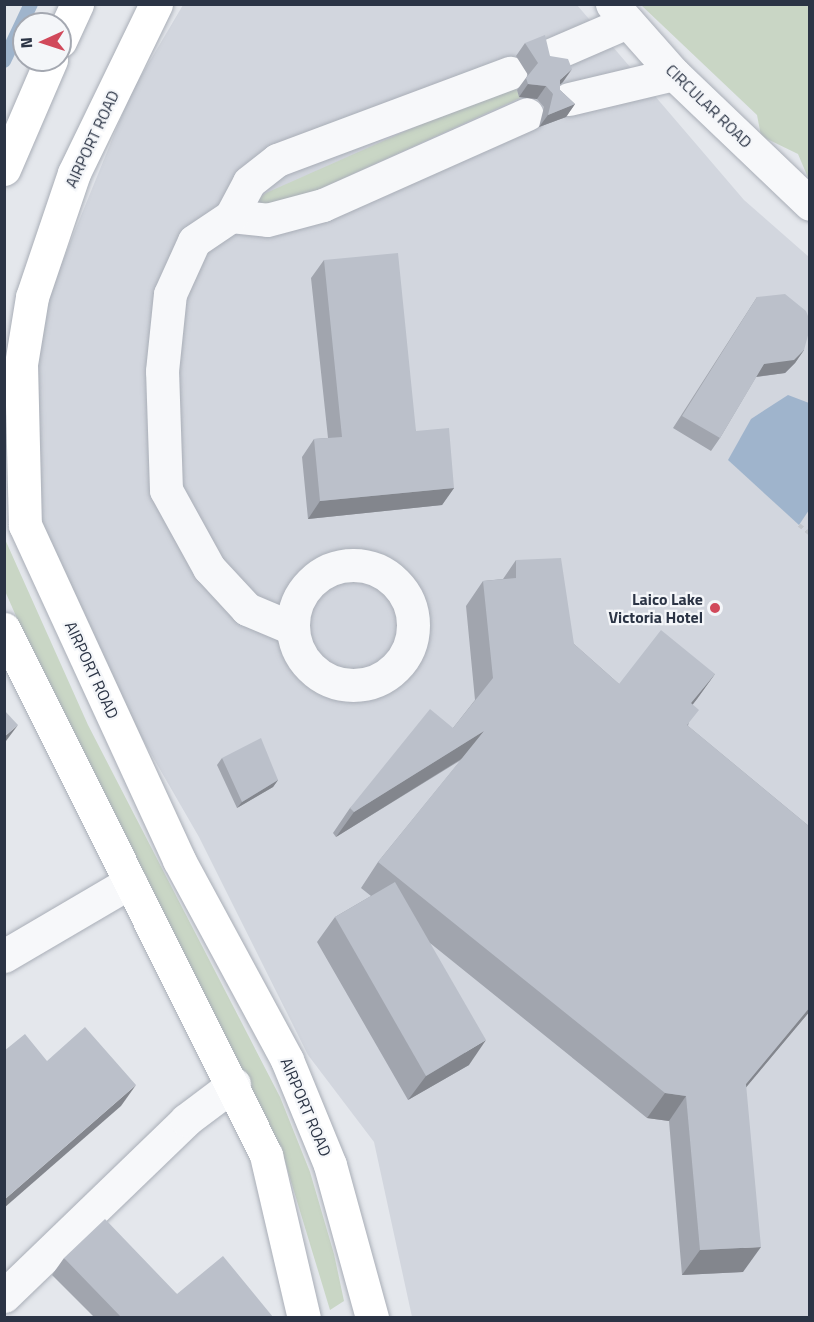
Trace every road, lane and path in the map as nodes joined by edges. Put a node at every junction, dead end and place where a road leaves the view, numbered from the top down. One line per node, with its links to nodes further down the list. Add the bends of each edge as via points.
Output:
1 (156, 4): 15 (highway, AIRPORT ROAD, via 74,173 32,297 21,364)
2 (619, 13): 3 (street); 6 (street, CIRCULAR ROAD)
3 (553, 54)
4 (46, 72): 8 (highway)
5 (510, 73): 13 (street, via 277,160 249,182)
6 (674, 74): 7 (street); 12 (street, CIRCULAR ROAD)
7 (569, 99)
8 (29, 111): 10 (street); 11 (highway)
9 (527, 114): 13 (street, via 322,205 267,220)
10 (4, 136)
11 (4, 169)
12 (810, 204)
13 (231, 216): 17 (street, via 194,241 170,294 162,370 166,490 209,568 247,609)
14 (799, 525): 16 (path)
15 (15, 530): 24 (highway, AIRPORT ROAD, via 180,860 287,1060 330,1165)
16 (810, 534)
17 (292, 628)
18 (4, 629): 19 (highway)
19 (130, 882): 20 (street); 21 (highway)
20 (4, 956)
21 (234, 1084): 22 (street, via 186,1120); 23 (highway, via 266,1155)
22 (4, 1296)
23 (304, 1317)
24 (372, 1317)

